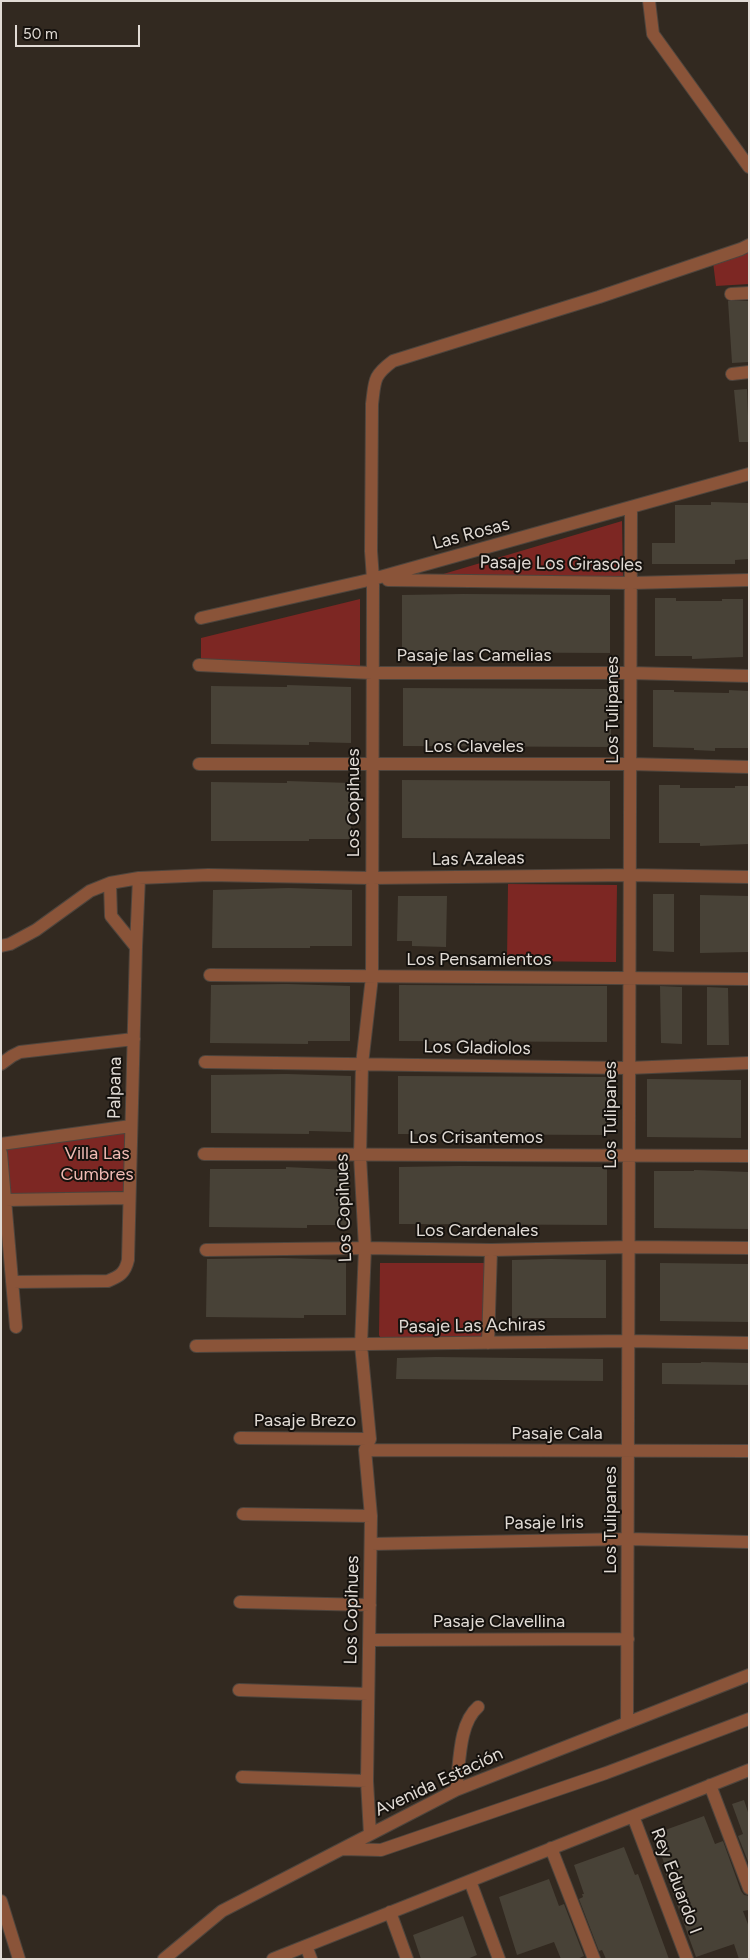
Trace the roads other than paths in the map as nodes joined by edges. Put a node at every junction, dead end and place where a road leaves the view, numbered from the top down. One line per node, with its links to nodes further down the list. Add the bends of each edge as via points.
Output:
1 (648, 1): 2 (street, via 653,34)
2 (749, 166)
3 (749, 245): 10 (street, Los Copihues, via 599,297 393,360 380,371 375,381 372,404)
4 (749, 293): 5 (street)
5 (731, 294)
6 (749, 372): 7 (street)
7 (732, 374)
8 (749, 474): 9 (street, Las Rosas)
9 (631, 508): 10 (street, Las Rosas); 12 (street, Los Tulipanes)
10 (373, 579): 12 (street, Pasaje Los Girasoles); 13 (street, Las Rosas); 15 (street, Los Copihues)
11 (749, 580): 12 (street, Pasaje Los Girasoles)
12 (631, 584): 16 (street, Los Tulipanes)
13 (201, 618)
14 (199, 665): 15 (street, Pasaje las Camelias)
15 (372, 673): 16 (street, Pasaje las Camelias); 19 (street, Los Copihues)
16 (630, 673): 17 (street, Pasaje las Camelias); 20 (street, Los Tulipanes)
17 (749, 676)
18 (199, 764): 19 (street, Los Claveles)
19 (372, 764): 20 (street, Los Claveles); 25 (street, Los Copihues)
20 (630, 764): 21 (street, Los Claveles); 22 (street, Los Tulipanes)
21 (749, 767)
22 (629, 875): 23 (street, Las Azaleas); 25 (street, Las Azaleas); 31 (street, Los Tulipanes)
23 (749, 877)
24 (139, 878): 25 (street, Las Azaleas, via 208,875); 26 (street, Las Azaleas); 28 (street, Palpana)
25 (371, 878): 30 (street, Los Copihues)
26 (110, 883): 27 (street, Las Azaleas, via 78,898 36,930); 28 (street, via 111,916)
27 (1, 946)
28 (136, 947): 33 (street, Palpana)
29 (210, 975): 30 (street, Los Pensamientos)
30 (372, 977): 31 (street, Los Pensamientos); 37 (street, Los Copihues)
31 (629, 977): 32 (street, Los Pensamientos); 38 (street, Los Tulipanes)
32 (749, 979)
33 (134, 1039): 34 (street, via 20,1052); 39 (street, Palpana)
34 (3, 1062)
35 (206, 1062): 37 (street, Los Gladiolos)
36 (749, 1063): 38 (street, Los Gladiolos)
37 (362, 1064): 38 (street, Los Gladiolos); 44 (street, Los Copihues)
38 (628, 1068): 43 (street, Los Tulipanes)
39 (132, 1126): 40 (street); 46 (street, Palpana)
40 (1, 1144)
41 (1, 1154): 47 (street)
42 (204, 1154): 44 (street, Los Crisantemos)
43 (629, 1155): 44 (street, Los Crisantemos); 45 (street, Los Crisantemos); 48 (street, Los Tulipanes)
44 (360, 1156): 49 (street, Los Copihues)
45 (749, 1156)
46 (130, 1198): 47 (street); 53 (street, Palpana, via 128,1260 120,1276 108,1281)
47 (5, 1200): 53 (street)
48 (628, 1247): 50 (street, Los Cardenales); 52 (street, Los Cardenales); 55 (street, Los Tulipanes)
49 (364, 1248): 51 (street, Los Cardenales); 52 (street, Los Cardenales); 58 (street, Los Copihues)
50 (749, 1248)
51 (206, 1250)
52 (491, 1250): 56 (street)
53 (12, 1282): 54 (street)
54 (16, 1327)
55 (629, 1341): 56 (street, Pasaje Las Achiras); 57 (street, Pasaje Las Achiras); 63 (street, Los Tulipanes)
56 (488, 1343): 58 (street, Pasaje Las Achiras)
57 (749, 1343)
58 (360, 1345): 59 (street, Pasaje Las Achiras); 61 (street, Los Copihues)
59 (196, 1346)
60 (240, 1438): 61 (street, Pasaje Brezo)
61 (367, 1444): 63 (street, Pasaje Cala); 65 (street, Los Copihues)
62 (749, 1451): 63 (street, Pasaje Cala)
63 (628, 1452): 66 (street, Los Tulipanes)
64 (243, 1514): 65 (street)
65 (371, 1516): 68 (street, Los Copihues)
66 (629, 1540): 67 (street, Pasaje Iris); 68 (street, Pasaje Iris); 71 (street, Los Tulipanes)
67 (749, 1542)
68 (371, 1544): 70 (street, Los Copihues)
69 (240, 1602): 70 (street)
70 (370, 1605): 72 (street, Los Copihues)
71 (628, 1639): 72 (street, Pasaje Clavellina); 78 (street, Los Tulipanes)
72 (370, 1640): 75 (street, Los Copihues)
73 (749, 1675): 78 (street, Avenida Estación)
74 (240, 1690): 75 (street)
75 (368, 1694): 81 (street, Los Copihues)
76 (478, 1707): 83 (street, via 464,1728)
77 (749, 1719): 87 (street, via 606,1774 381,1850)
78 (627, 1723): 83 (street, Avenida Estación)
79 (749, 1770): 82 (street)
80 (242, 1777): 81 (street)
81 (368, 1781): 85 (street, Los Copihues)
82 (710, 1785): 84 (street); 89 (street)
83 (456, 1790): 85 (street, Avenida Estación)
84 (633, 1816): 86 (street); 100 (street, Rey Eduardo I)
85 (370, 1834): 87 (street, Avenida Estación)
86 (552, 1848): 88 (street); 99 (street)
87 (342, 1849): 94 (street, Avenida Estación, via 222,1911)
88 (470, 1880): 91 (street); 98 (street)
89 (749, 1888)
90 (1, 1902): 93 (street)
91 (390, 1912): 92 (street); 97 (street)
92 (306, 1946): 95 (street); 96 (street)
93 (19, 1959)
94 (164, 1959)
95 (273, 1959)
96 (311, 1959)
97 (407, 1959)
98 (499, 1959)
99 (594, 1959)
100 (686, 1959)

